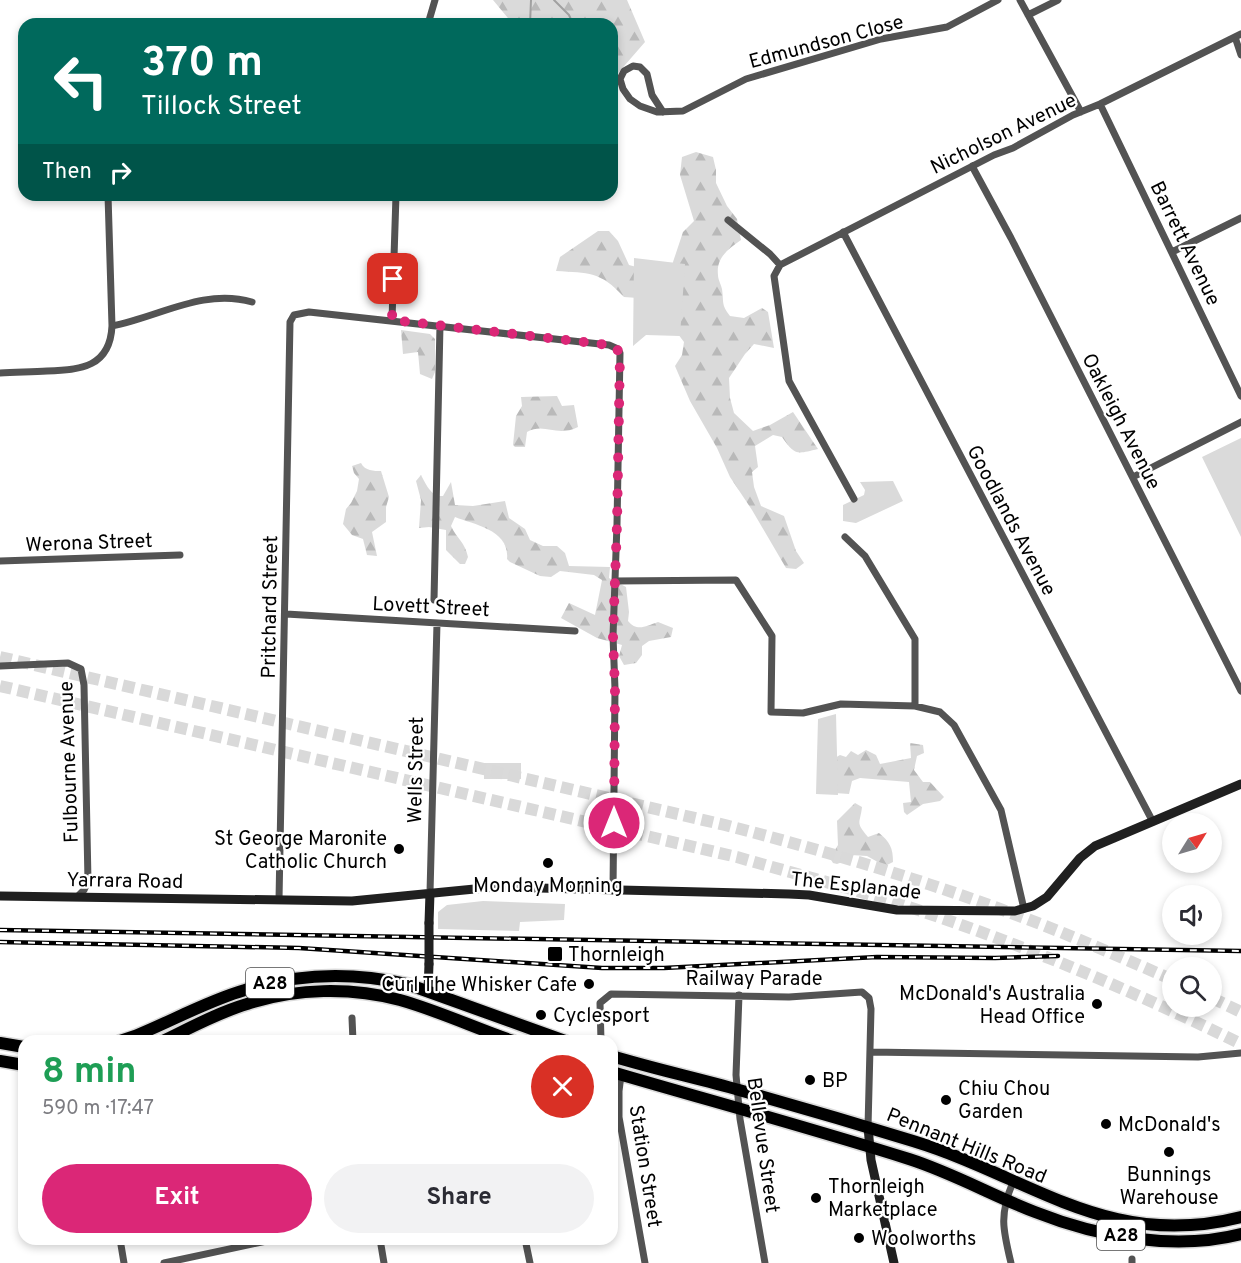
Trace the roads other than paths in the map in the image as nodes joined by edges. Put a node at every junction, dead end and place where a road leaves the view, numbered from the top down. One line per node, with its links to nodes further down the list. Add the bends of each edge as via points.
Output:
1 (435, 0): 6 (street)
2 (998, 0): 10 (street, Edmundson Close, via 947,27 856,46 746,79 683,111)
3 (1020, 0): 5 (street)
4 (1058, 0): 5 (street)
5 (1028, 15): 11 (street)
6 (430, 18)
7 (1238, 36): 8 (street); 9 (street, Nicholson Avenue)
8 (1241, 55)
9 (1100, 104): 11 (street, Nicholson Avenue); 18 (street, Barrett Avenue)
10 (663, 112): 10 (street, Edmundson Close, via 649,111 630,99 620,79 624,71 633,66 647,74 652,95)
11 (1081, 112): 12 (street, Nicholson Avenue)
12 (972, 166): 17 (street, Nicholson Avenue); 27 (street, Oakleigh Avenue)
13 (108, 201): 23 (street)
14 (396, 201): 21 (street)
15 (1241, 218): 18 (street)
16 (728, 220): 19 (street)
17 (843, 232): 19 (street, Nicholson Avenue); 41 (street, Goodlands Avenue)
18 (1172, 252): 25 (street, Barrett Avenue)
19 (780, 265): 28 (street, via 774,276 789,381)
20 (252, 302): 23 (street, via 201,299)
21 (392, 320): 22 (street); 34 (street, Pritchard Street, via 309,312 294,315 290,322)
22 (440, 325): 32 (street, via 609,345 618,350); 33 (street)
23 (112, 326): 24 (street, via 109,343 87,367)
24 (0, 373)
25 (1241, 396)
26 (1241, 422): 27 (street)
27 (1132, 477): 38 (street, Oakleigh Avenue)
28 (854, 499)
29 (845, 537): 39 (street, via 865,556 915,639)
30 (180, 555): 31 (street, Werona Street)
31 (0, 561)
32 (615, 581): 39 (street, via 736,580 772,636 771,712 803,713 841,704); 42 (street)
33 (434, 600)
34 (286, 614): 35 (street, Lovett Street); 46 (street, Pritchard Street)
35 (437, 623): 36 (street, Lovett Street); 43 (street, Wells Street)
36 (575, 631)
37 (0, 666): 45 (street, Fulbourne Avenue, via 68,663 81,669 88,881)
38 (1241, 691)
39 (915, 706): 47 (street, via 940,712 954,725 997,803)
40 (1241, 784): 41 (main road, The Esplanade)
41 (1153, 822): 47 (main road, The Esplanade, via 1095,846 1080,858 1054,891)
42 (613, 891): 43 (main road, The Esplanade, via 495,887); 47 (main road, The Esplanade, via 799,895 904,910)
43 (430, 892): 46 (main road, Yarrara Road, via 352,901); 48 (main road, Wells Street, bridge)
44 (0, 896): 45 (main road, Yarrara Road)
45 (78, 897): 46 (main road, Yarrara Road)
46 (279, 900)
47 (1024, 909)
48 (428, 991): 51 (highway, via 430,1000); 52 (highway, A28, via 383,978 349,975 290,980 243,990); 56 (highway, A28)
49 (739, 995): 57 (street, Railway Parade, via 611,994 600,1003); 60 (street, Railway Parade, via 866,994 871,1002); 67 (street, Bellevue Street)
50 (352, 1018): 54 (street)
51 (467, 1025): 53 (highway, A28, via 381,996 302,993 248,1004); 55 (highway, A28)
52 (137, 1035)
53 (176, 1035)
54 (352, 1035)
55 (486, 1035)
56 (549, 1035)
57 (601, 1035)
58 (0, 1043): 59 (highway)
59 (18, 1046)
60 (870, 1052): 61 (street, via 1198,1057); 69 (street)
61 (1241, 1053)
62 (618, 1058): 67 (highway, Pennant Hills Road / A28)
63 (0, 1061): 64 (highway)
64 (18, 1064)
65 (618, 1074): 68 (highway, Pennant Hills Road / A28)
66 (618, 1082): 83 (street, Station Street, via 619,1117)
67 (737, 1089): 68 (street, Bellevue Street); 69 (highway, Pennant Hills Road / A28)
68 (739, 1109): 70 (highway, Pennant Hills Road / A28); 84 (street, Bellevue Street)
69 (868, 1127): 70 (main road); 71 (highway, Pennant Hills Road / A28, via 946,1152)
70 (870, 1146): 72 (highway, Pennant Hills Road / A28, via 936,1168); 85 (main road)
71 (1013, 1182): 72 (street); 73 (highway, Pennant Hills Road / A28, via 1080,1210 1154,1226 1196,1225)
72 (1006, 1199): 74 (highway, Pennant Hills Road / A28, via 1063,1221 1131,1237 1180,1241); 86 (street, via 1003,1226)
73 (1241, 1217)
74 (1241, 1234)
75 (121, 1245): 79 (street)
76 (248, 1245): 80 (street)
77 (381, 1245): 81 (street)
78 (526, 1245): 82 (street)
79 (124, 1263)
80 (164, 1263)
81 (384, 1263)
82 (530, 1263)
83 (645, 1263)
84 (765, 1263)
85 (894, 1263)
86 (1011, 1263)

